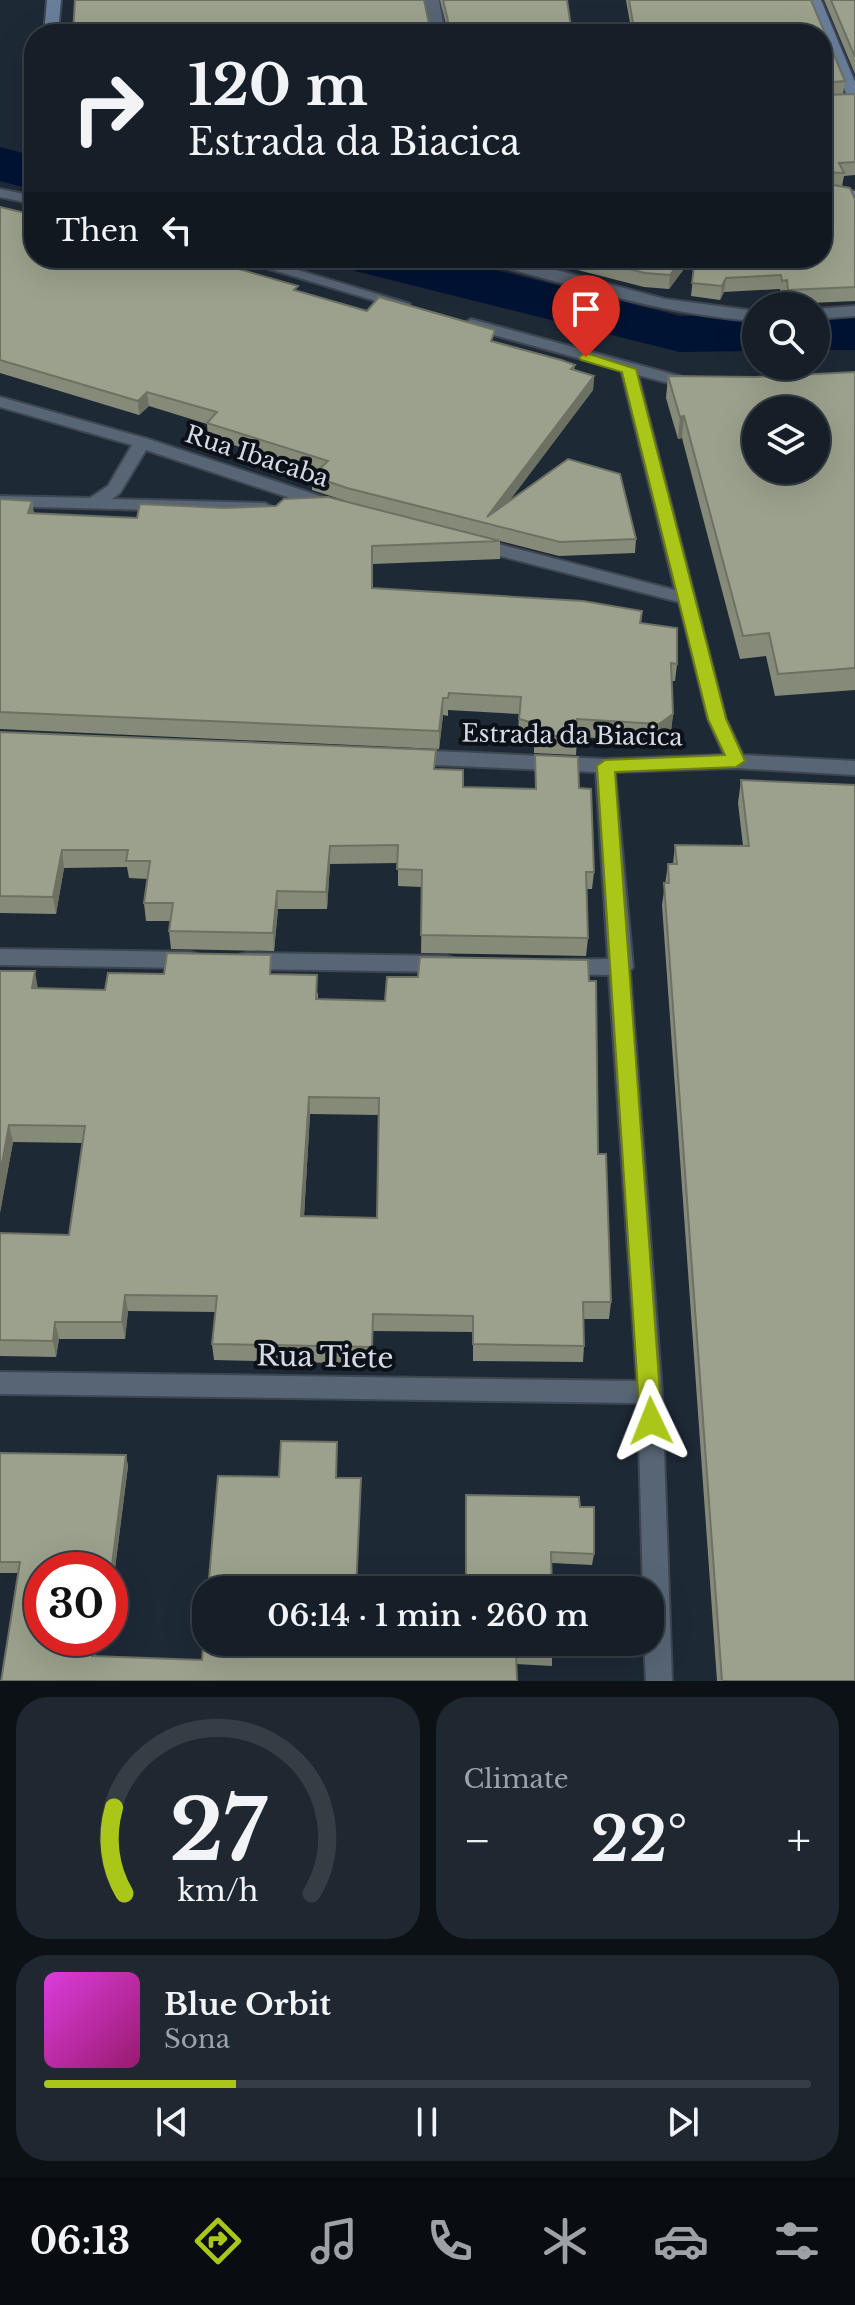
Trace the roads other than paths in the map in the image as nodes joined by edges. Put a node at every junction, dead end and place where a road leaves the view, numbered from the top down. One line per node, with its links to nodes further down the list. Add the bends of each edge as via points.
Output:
1 (54, 0): 4 (street)
2 (432, 0): 5 (street)
3 (814, 0): 6 (street)
4 (52, 24)
5 (436, 24)
6 (823, 24)
7 (832, 49): 8 (street)
8 (851, 100)
9 (0, 193): 12 (street)
10 (832, 193): 11 (street)
11 (855, 195)
12 (24, 198)
13 (276, 268): 15 (street)
14 (523, 268): 18 (street, via 679,307)
15 (421, 310)
16 (855, 311): 17 (street)
17 (830, 313)
18 (742, 315)
19 (451, 318): 20 (street)
20 (629, 369): 21 (street); 27 (street)
21 (717, 387)
22 (0, 402): 23 (street, Rua Ibacaba)
23 (142, 443): 25 (street, via 114,489); 25 (street, Rua Ibacaba, via 348,511)
24 (0, 501): 25 (street)
25 (93, 504)
26 (461, 540): 27 (street)
27 (686, 598): 29 (street, via 717,719)
28 (398, 757): 30 (street, Estrada da Biacica)
29 (736, 761): 30 (street, Estrada da Biacica); 31 (street, Estrada da Biacica)
30 (605, 766): 35 (street)
31 (855, 768)
32 (0, 957): 33 (street)
33 (463, 964)
34 (542, 966): 35 (street)
35 (622, 967): 37 (street)
36 (0, 1383): 37 (street, Rua Tiete)
37 (650, 1392): 38 (street)
38 (659, 1681)

